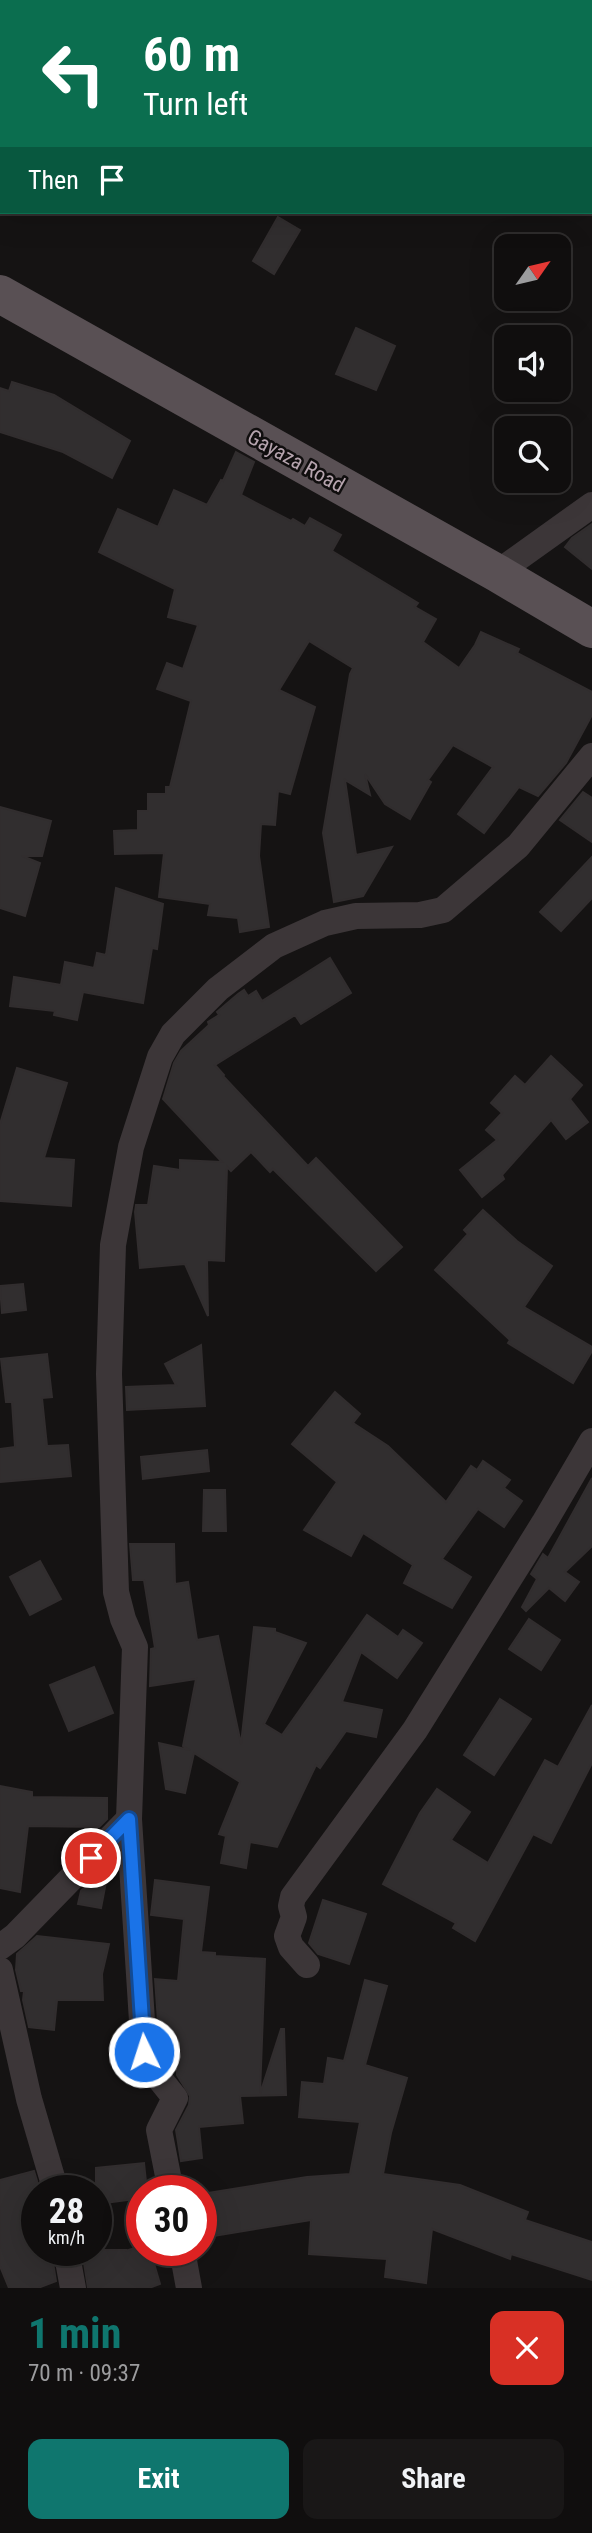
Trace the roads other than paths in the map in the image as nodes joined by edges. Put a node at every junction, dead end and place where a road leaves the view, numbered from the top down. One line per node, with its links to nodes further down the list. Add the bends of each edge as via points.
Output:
1 (0, 294): 3 (main road, Gayaza Road)
2 (592, 505): 3 (street)
3 (497, 573): 4 (main road, Gayaza Road)
4 (592, 629)
5 (592, 756): 7 (street, via 517,846 443,910 335,920 274,946 218,989 173,1034 160,1057 131,1147 113,1245 109,1374 116,1592 135,1647 136,1665)
6 (592, 1441): 9 (street, via 415,1730 293,1897 294,1917 287,1936)
7 (129, 1819): 8 (street); 12 (street, via 144,2052 174,2098 159,2130)
8 (0, 1947)
9 (307, 1965)
10 (0, 1970): 11 (street)
11 (51, 2175)
12 (168, 2175)
13 (69, 2266): 15 (street)
14 (184, 2266): 16 (street)
15 (73, 2288)
16 (189, 2288)

